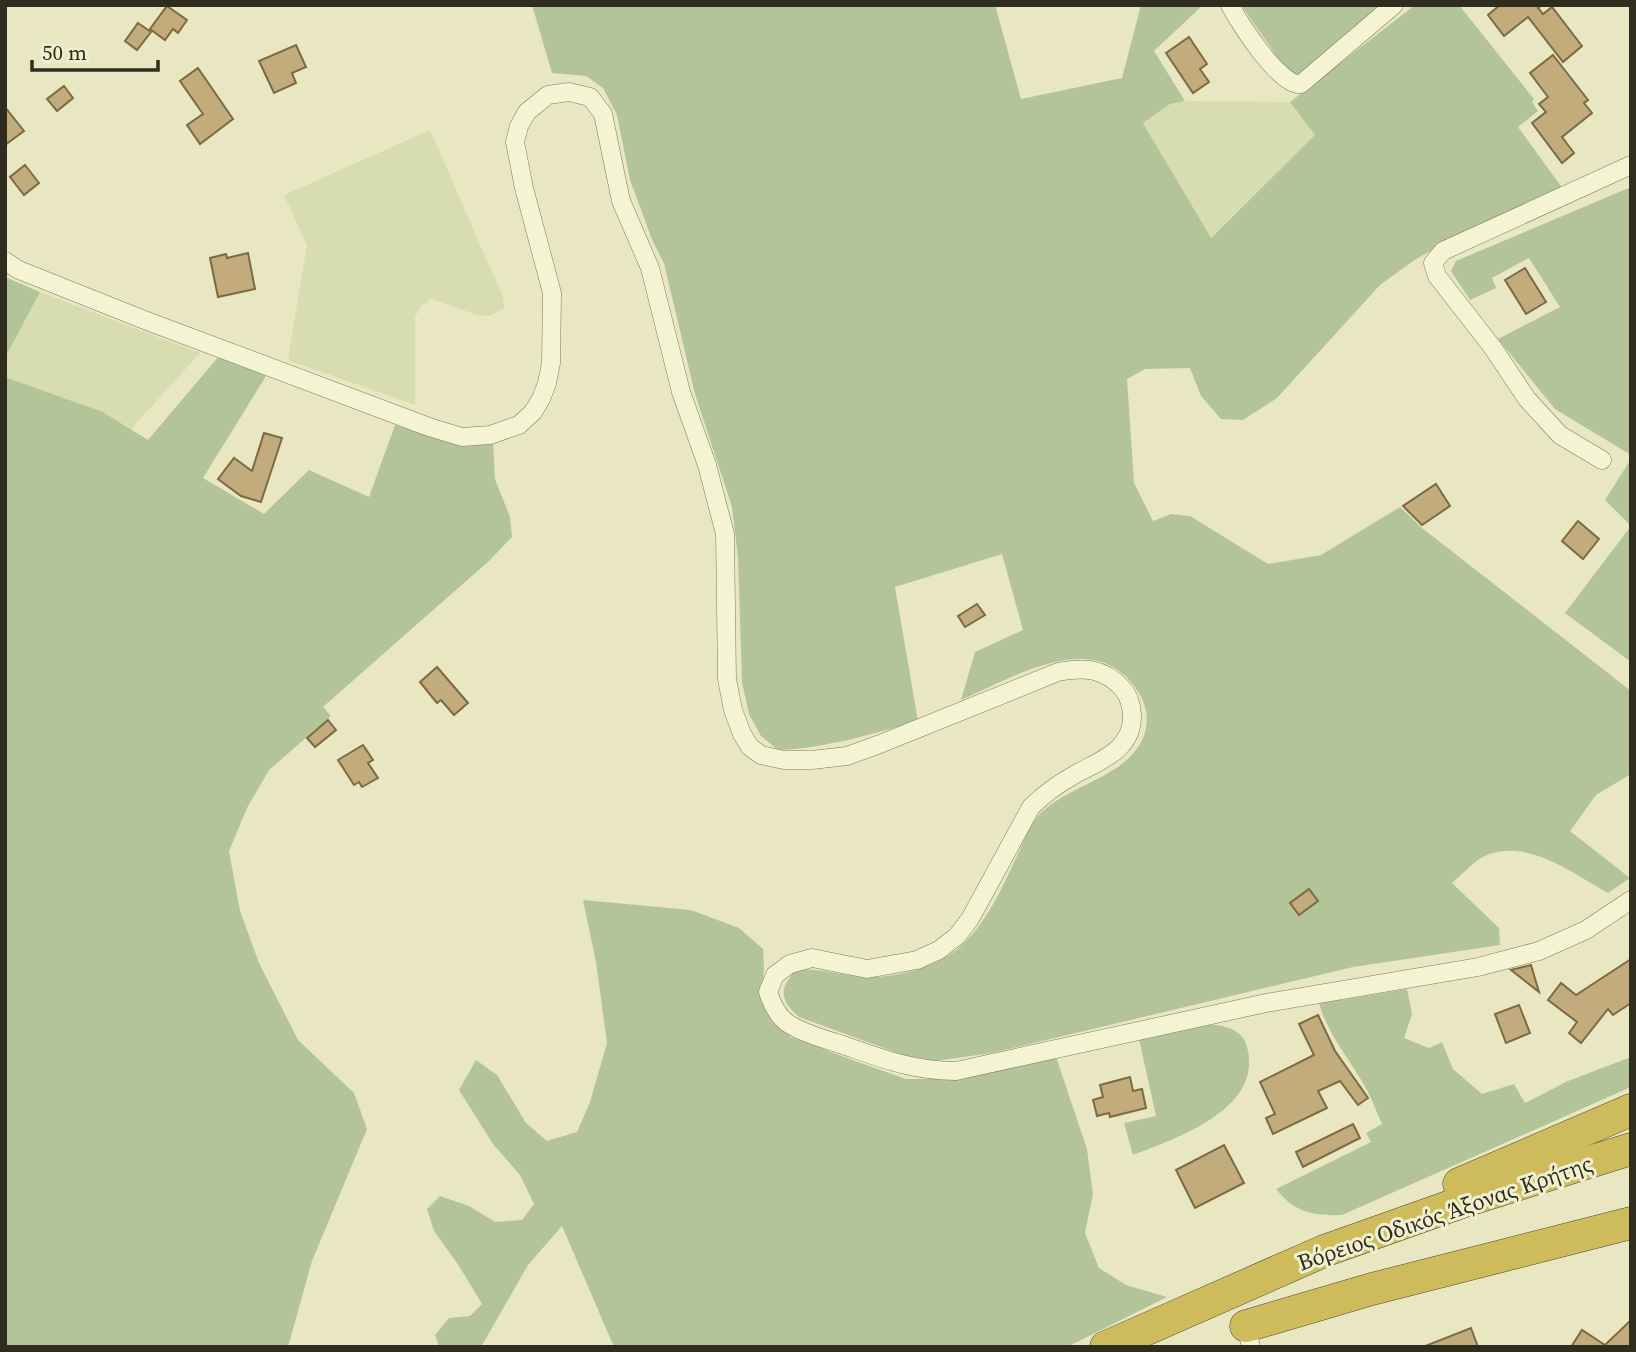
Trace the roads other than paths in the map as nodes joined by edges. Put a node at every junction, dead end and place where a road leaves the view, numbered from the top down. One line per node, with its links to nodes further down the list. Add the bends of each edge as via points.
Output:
1 (1230, 5): 2 (street, via 1285,80 1297,85)
2 (1394, 5)
3 (1631, 165): 5 (street, via 1443,251 1433,262 1437,276 1527,399 1560,435)
4 (5, 261): 6 (street, via 147,321 429,427 462,436 501,432 519,425 533,412 551,363 552,293 517,153 519,126 548,96 569,92 590,97 603,114 621,201 650,268 681,392 725,534 727,679 733,710 750,747 761,755 784,760 847,755 1058,671 1077,669 1110,676 1125,691 1132,707 1131,730 1121,747 1043,794 1031,807 970,919 939,950 917,960 867,969 812,958 790,964 775,975 768,992 774,1007 787,1023 827,1040 907,1067 956,1071 1266,1003 1490,964 1539,951)
5 (1602, 460)
6 (1631, 900)
7 (1631, 1110): 10 (highway, via 1364,1223)
8 (1631, 1149): 10 (highway, Βόρειος Οδικός Άξονας Κρήτης)
9 (1631, 1223): 11 (highway, via 1372,1289)
10 (1324, 1251): 12 (highway, Βόρειος Οδικός Άξονας Κρήτης)
11 (1249, 1336)
12 (1106, 1347)

